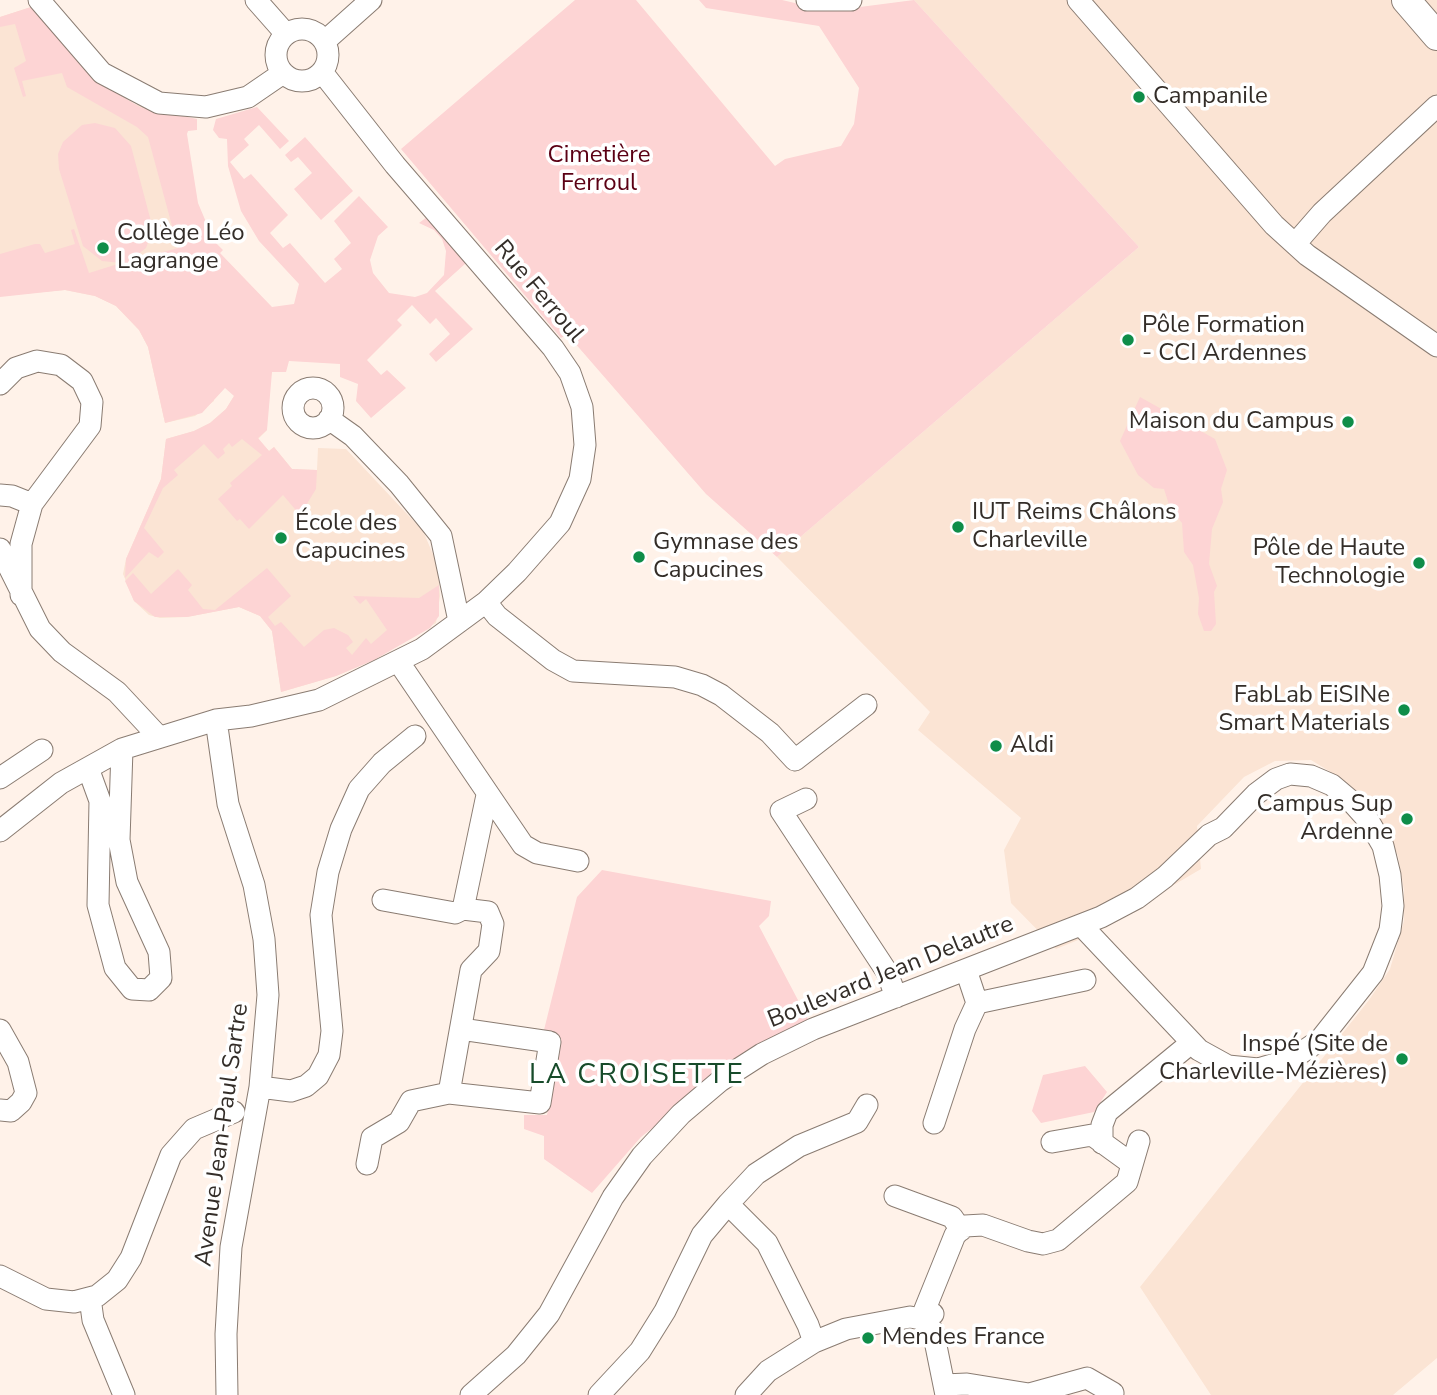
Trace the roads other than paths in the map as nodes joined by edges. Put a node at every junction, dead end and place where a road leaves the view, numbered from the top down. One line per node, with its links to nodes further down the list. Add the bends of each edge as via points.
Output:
1 (39, 0): 14 (street, via 102,73 159,103 205,107 248,97)
2 (256, 0): 10 (street)
3 (371, 0): 12 (street)
4 (807, 0): 5 (street)
5 (851, 0)
6 (1078, 0): 16 (street)
7 (1406, 0): 11 (main road)
8 (1427, 0): 9 (main road)
9 (1437, 11)
10 (286, 34): 12 (street, via 303,29); 14 (street, via 276,49)
11 (1437, 36)
12 (326, 41): 13 (street, via 327,61)
13 (322, 72): 14 (street, via 300,81); 24 (street, Rue Ferroul, via 395,165 553,348 570,373 582,407 586,445 580,479 560,523)
14 (283, 73)
15 (1437, 106): 16 (street)
16 (1295, 244): 17 (street)
17 (1437, 346)
18 (0, 384): 21 (street, via 16,368 37,361 61,365 82,381 92,402 90,426)
19 (329, 419): 25 (street, via 353,436 441,537)
20 (0, 495): 21 (street)
21 (32, 505): 23 (street, via 22,544)
22 (0, 549): 23 (street)
23 (21, 595): 29 (street, via 40,629 62,652 117,692)
24 (486, 602): 25 (street, Rue Ferroul); 27 (street, via 497,616 573,671 675,677 702,685 731,702 795,760)
25 (459, 621): 26 (street, Rue Ferroul)
26 (398, 661): 28 (street, Rue Ferroul, via 319,701); 35 (street)
27 (866, 705)
28 (216, 720): 29 (street, Rue Ferroul); 49 (street, Avenue Jean-Paul Sartre, via 228,804 254,885 264,939 268,995)
29 (158, 736): 31 (street, Rue Ferroul)
30 (415, 736): 49 (street, via 382,762 359,789 328,872 321,915 332,1031 329,1055 318,1076 306,1086 291,1091)
31 (122, 749): 33 (street, Rue Ferroul); 33 (street, via 119,840 125,871 159,952 161,978 149,990 132,989 111,955 98,905 100,801)
32 (42, 750): 34 (street)
33 (88, 768): 37 (street, Rue Ferroul, via 61,783)
34 (0, 778)
35 (487, 795): 38 (street, via 523,845 537,853); 40 (street)
36 (806, 799): 44 (street, via 781,811 887,972)
37 (0, 831)
38 (579, 861)
39 (383, 900): 40 (street, via 455,914)
40 (463, 909): 46 (street, via 488,912 493,923 489,951 471,970)
41 (1082, 926): 42 (street, Boulevard Jean Delautre); 48 (street); 48 (street, Boulevard Jean Delautre, via 1137,898 1178,867 1276,779 1290,774 1311,776 1332,785 1368,820 1382,846 1393,906 1390,930 1373,973 1320,1040 1292,1059 1258,1069 1228,1066)
42 (965, 970): 44 (street, Boulevard Jean Delautre); 45 (street)
43 (1085, 980): 45 (street)
44 (896, 997): 72 (street, Boulevard Jean Delautre, via 762,1054 681,1114 642,1156 613,1197 549,1314 516,1355)
45 (977, 1003): 54 (street)
46 (461, 1029): 50 (street); 50 (street, via 550,1042 540,1103)
47 (0, 1030): 52 (street, via 18,1062 26,1093 11,1111)
48 (1191, 1044): 57 (street, via 1107,1112)
49 (260, 1087): 71 (street, Avenue Jean-Paul Sartre, via 231,1247)
50 (449, 1093): 58 (street, via 411,1101 399,1122 372,1138)
51 (867, 1104): 61 (street, via 857,1122 799,1146 757,1174)
52 (0, 1110)
53 (234, 1112): 64 (street, via 194,1129 171,1155 131,1258 117,1280)
54 (934, 1123)
55 (1139, 1141): 59 (street)
56 (1052, 1142): 57 (street, via 1092,1135)
57 (1102, 1143): 59 (street)
58 (367, 1164)
59 (1132, 1164): 62 (street, via 1127,1182 1058,1240 1043,1244 983,1225)
60 (895, 1196): 62 (street, via 952,1217)
61 (728, 1204): 67 (street, via 768,1243); 73 (street, via 702,1235 640,1351)
62 (961, 1230): 66 (street, via 946,1253)
63 (0, 1276): 64 (street, via 46,1299 74,1302)
64 (90, 1298): 70 (street, via 93,1320)
65 (942, 1310): 66 (street)
66 (921, 1320): 67 (street, via 882,1321); 68 (street, via 933,1331)
67 (814, 1342): 74 (street, via 768,1371)
68 (945, 1390): 69 (street, via 967,1384 1029,1394 1087,1378)
69 (1113, 1393)
70 (124, 1395)
71 (227, 1395)
72 (471, 1395)
73 (599, 1395)
74 (746, 1395)

